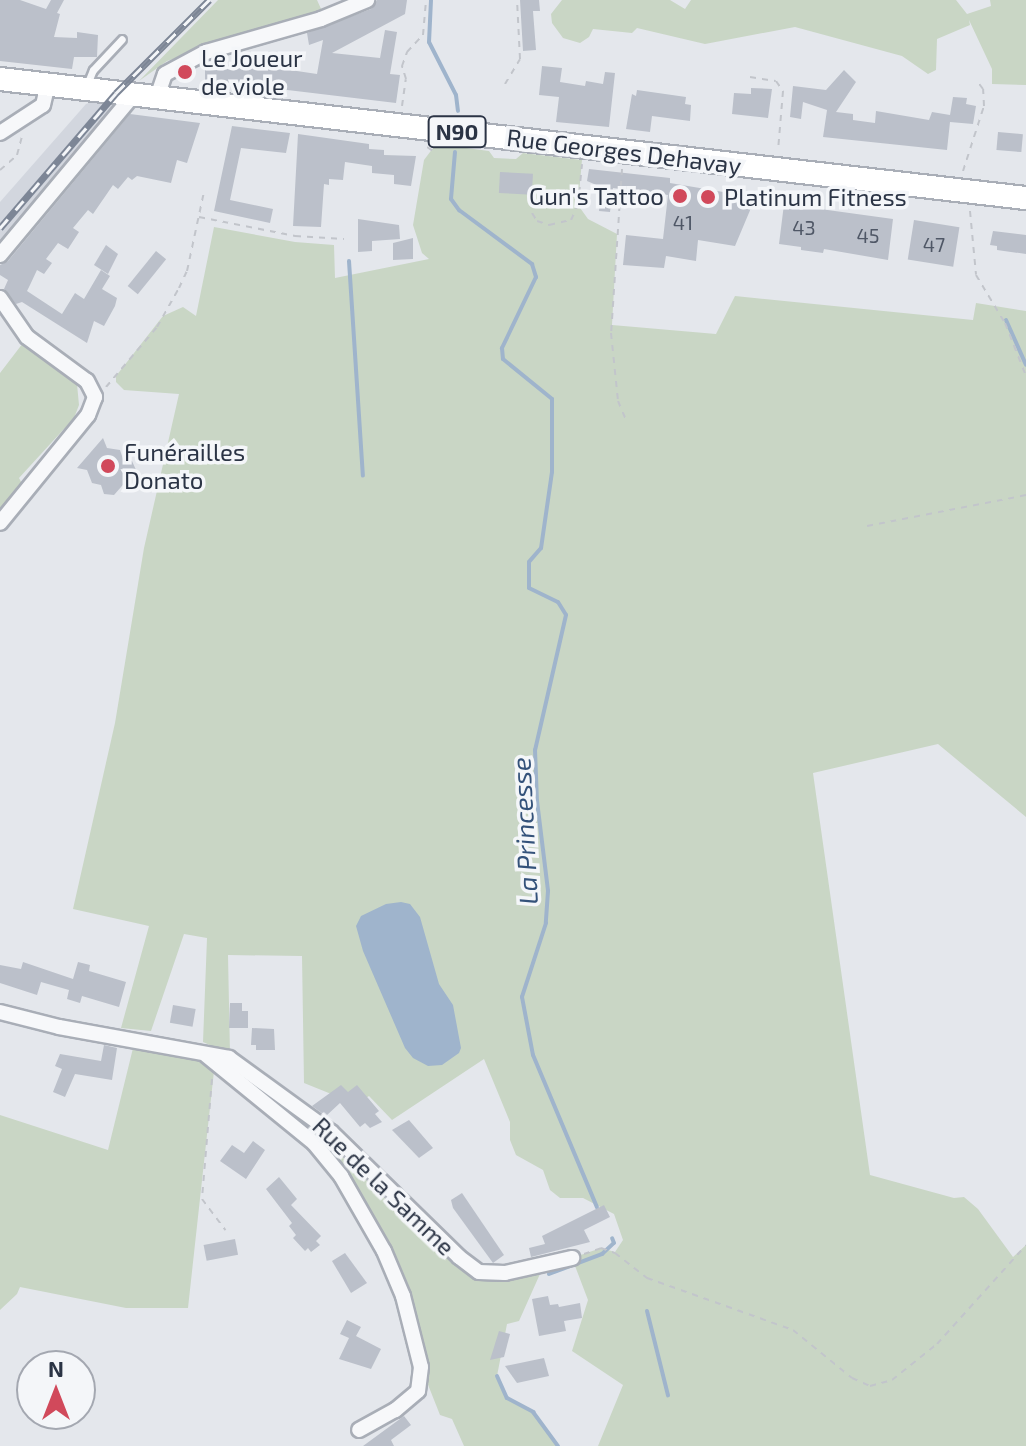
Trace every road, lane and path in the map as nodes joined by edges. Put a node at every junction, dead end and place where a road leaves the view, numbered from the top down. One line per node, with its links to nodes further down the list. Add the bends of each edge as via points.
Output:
1 (367, 0): 12 (street, via 197,56 165,74)
2 (426, 0): 14 (path, via 423,35 402,66 406,79)
3 (517, 0): 9 (path, via 520,59)
4 (122, 39): 10 (lane, via 93,70)
5 (750, 77): 18 (path, via 776,81 783,91)
6 (0, 79): 8 (main road, N90)
7 (977, 81): 21 (path, via 984,106)
8 (48, 84): 10 (main road, N90); 13 (street, via 43,105)
9 (505, 84)
10 (85, 89): 11 (main road, N90)
11 (134, 94): 12 (main road, Rue Georges Dehavay / N90); 26 (street)
12 (157, 97): 14 (main road, Rue Georges Dehavay / N90)
13 (20, 122): 15 (street); 19 (path, via 17,155)
14 (400, 125): 16 (main road, Rue Georges Dehavay / N90)
15 (0, 133)
16 (583, 147): 17 (main road, Rue Georges Dehavay / N90); 23 (path, via 575,215 549,225)
17 (624, 152): 18 (main road, Rue Georges Dehavay / N90); 30 (path, via 611,333 618,401)
18 (778, 169): 21 (main road, N90)
19 (0, 170)
20 (204, 192): 24 (path)
21 (968, 196): 22 (main road, N90); 28 (path, via 976,275 1005,323)
22 (1026, 198)
23 (532, 213)
24 (198, 217): 25 (path, via 295,236); 29 (path, via 187,271 168,308)
25 (344, 239)
26 (0, 255)
27 (0, 298): 29 (street, via 21,330 87,381)
28 (1026, 376)
29 (95, 397): 32 (street, via 88,415)
30 (626, 420)
31 (1026, 495): 33 (path)
32 (0, 523)
33 (867, 526)
34 (0, 1012): 35 (street)
35 (210, 1058): 36 (path, via 202,1199); 38 (street, Rue de la Samme, via 229,1058 298,1105 479,1272 505,1273); 39 (street, via 314,1143 341,1176 403,1296 421,1367 418,1391)
36 (225, 1230)
37 (1026, 1245): 38 (path, via 937,1344 900,1374 870,1386 852,1378 793,1330 647,1278 615,1253 601,1248)
38 (572, 1258)
39 (359, 1430)

